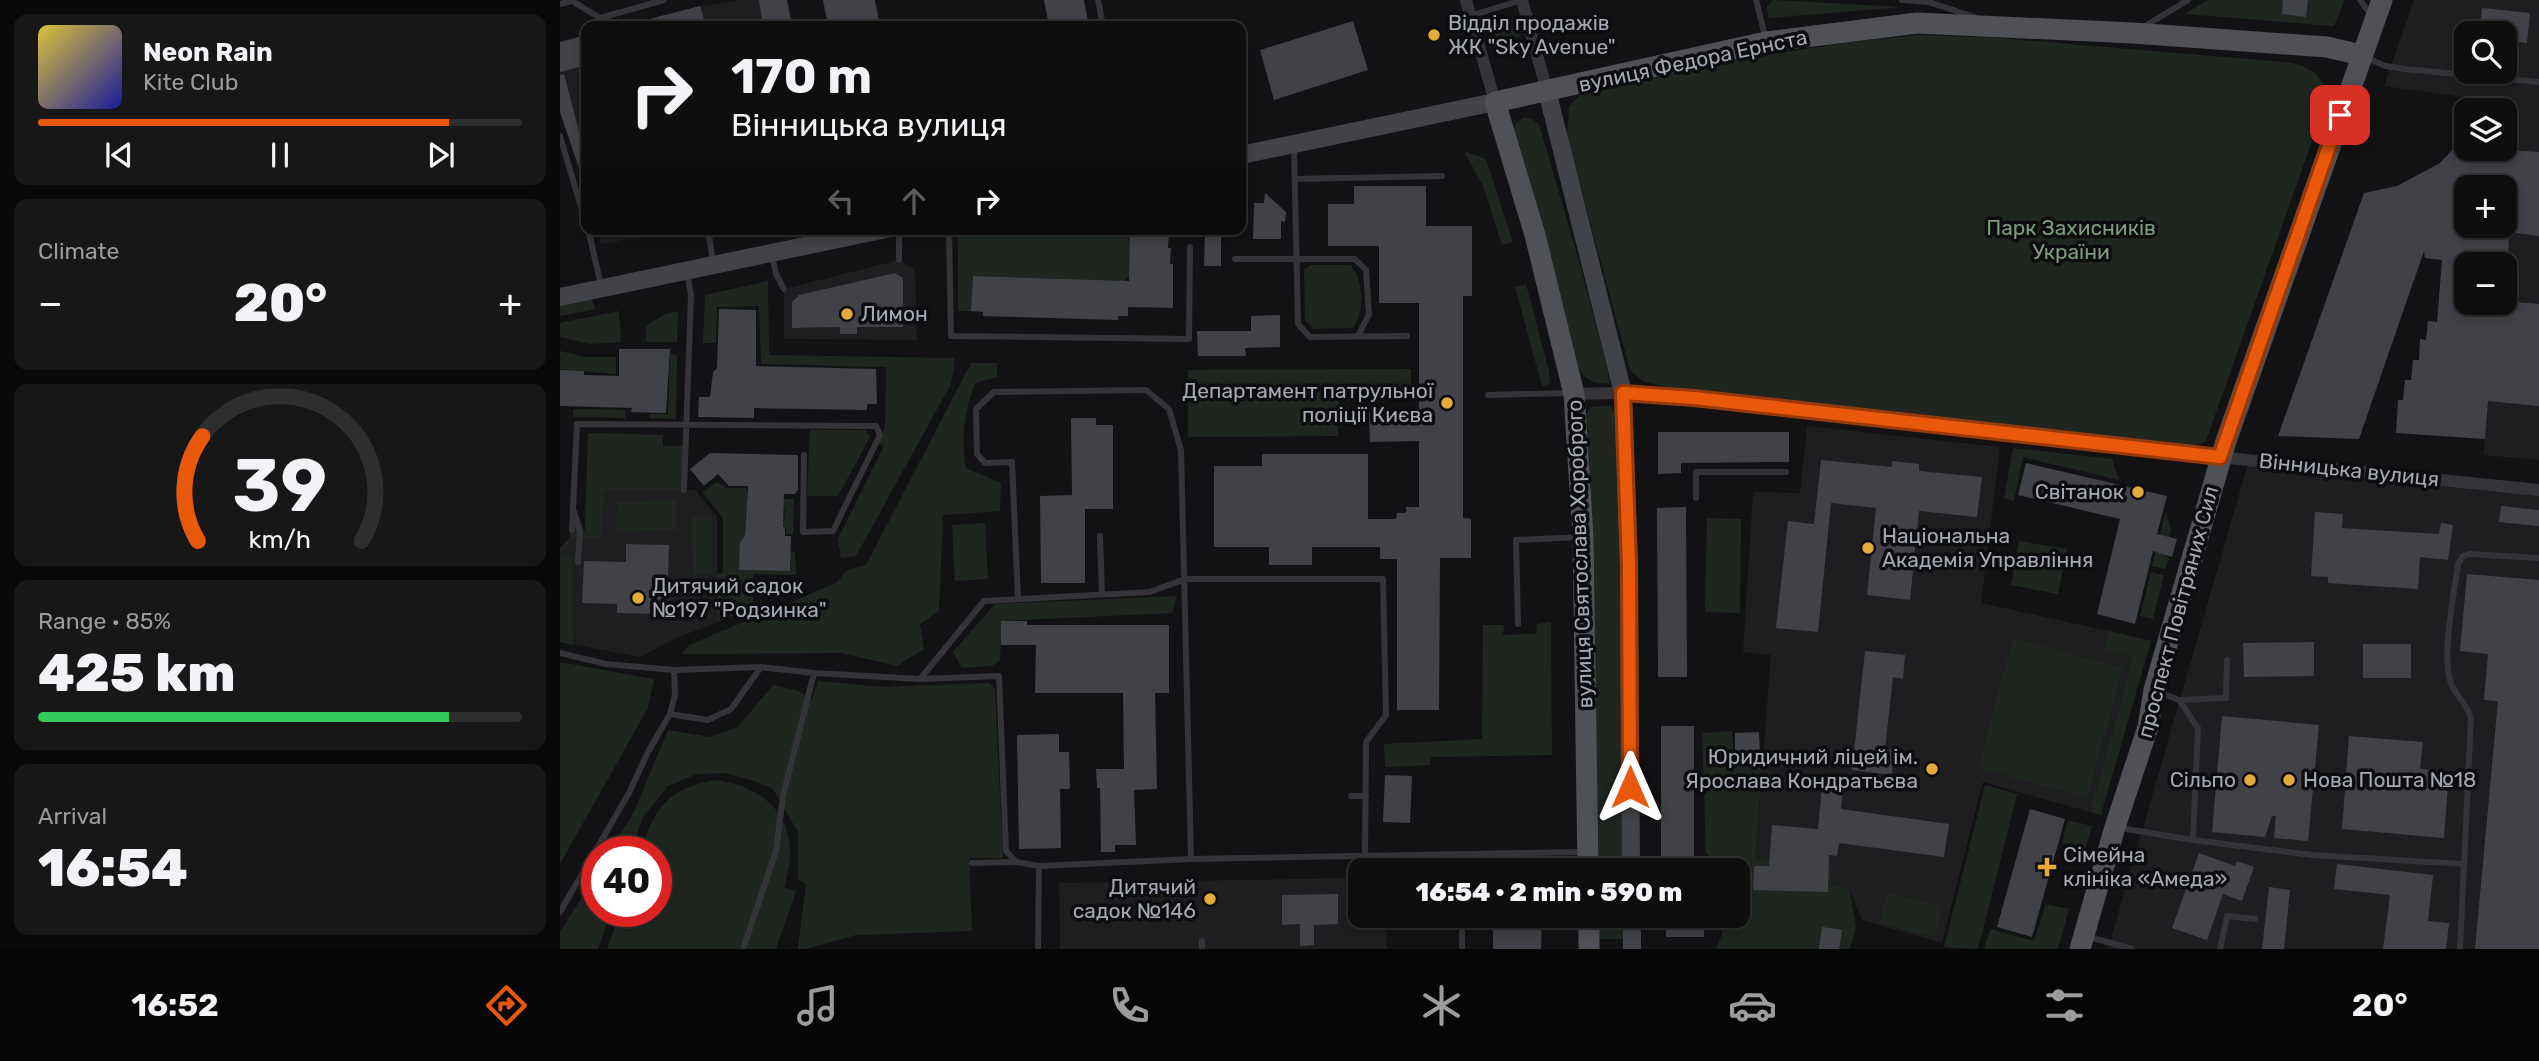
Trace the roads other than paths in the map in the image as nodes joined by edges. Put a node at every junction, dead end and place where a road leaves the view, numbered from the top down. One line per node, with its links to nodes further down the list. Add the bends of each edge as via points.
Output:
1 (572, 0): 2 (lane, via 600,18); 10 (lane)
2 (664, 0)
3 (1098, 0): 13 (lane)
4 (1466, 0): 12 (street, вулиця Святослава Хороброго)
5 (1522, 0): 12 (lane); 19 (street)
6 (1756, 0): 16 (lane)
7 (1902, 0): 14 (lane, via 1928,2)
8 (2188, 0): 15 (lane)
9 (2360, 0): 11 (lane)
10 (560, 4)
11 (2378, 10): 17 (main road, проспект Повітряних Сил)
12 (1470, 16): 20 (street, вулиця Святослава Хороброго)
13 (1102, 21)
14 (2003, 26): 15 (main road, вулиця Федора Ернста); 16 (main road, вулиця Федора Ернста, via 1917,23)
15 (2133, 33): 17 (main road, вулиця Федора Ернста, via 2327,47)
16 (1766, 42): 19 (main road, вулиця Федора Ернста)
17 (2361, 55): 18 (lane, via 2385,66); 49 (main road, проспект Повітряних Сил)
18 (2539, 82)
19 (1547, 91): 20 (main road, вулиця Федора Ернста); 44 (street)
20 (1495, 102): 22 (street, вулиця Федора Ернста); 45 (main road, вулиця Святослава Хороброго, via 1535,235)
21 (560, 136): 26 (lane)
22 (1294, 144): 23 (street, вулиця Федора Ернста); 25 (lane)
23 (1246, 154)
24 (1442, 176): 25 (lane)
25 (1295, 179): 35 (lane)
26 (581, 207)
27 (589, 235): 39 (lane)
28 (709, 235): 37 (lane)
29 (858, 235): 33 (street)
30 (899, 235): 36 (lane)
31 (949, 235): 32 (lane, via 951,336 1189,339)
32 (1190, 247)
33 (772, 253): 37 (street); 40 (lane)
34 (1235, 259): 35 (lane)
35 (1297, 259): 42 (lane, via 1298,324 1310,337); 42 (lane, via 1355,258 1366,270 1369,314)
36 (899, 260)
37 (713, 265): 38 (street)
38 (687, 271): 39 (street); 47 (lane, via 691,295)
39 (602, 289): 41 (street)
40 (784, 289)
41 (560, 297)
42 (1358, 336): 43 (lane)
43 (1407, 336)
44 (1623, 393): 45 (street, Вінницька вулиця); 49 (street, Вінницька вулиця); 82 (street)
45 (1574, 394): 46 (lane); 57 (main road, вулиця Святослава Хороброго)
46 (1488, 395)
47 (688, 426): 48 (lane, via 876,426 880,435 833,531 803,532); 51 (lane); 54 (lane, via 577,424)
48 (804, 455)
49 (2220, 457): 52 (street, Вінницька вулиця); 70 (main road, проспект Повітряних Сил)
50 (1786, 472): 53 (lane, via 1696,472)
51 (684, 490)
52 (2539, 490)
53 (1696, 498)
54 (572, 506): 55 (lane); 59 (lane, via 580,530)
55 (572, 530)
56 (1100, 536): 61 (lane)
57 (1583, 537): 63 (lane, via 1516,540); 81 (main road, вулиця Святослава Хороброго)
58 (2539, 558): 86 (lane, via 2469,554 2458,564 2447,660 2450,680 2471,718)
59 (578, 562)
60 (1185, 579): 61 (lane, via 1150,592); 62 (lane, via 1181,450 1169,410 1146,390 994,392 976,409 977,454 985,463 1012,462); 74 (lane, via 1383,579 1386,715 1366,742); 83 (lane)
61 (1102, 594): 62 (lane)
62 (1018, 599): 69 (lane, via 984,601)
63 (1518, 624)
64 (560, 653): 67 (lane, via 606,664)
65 (2227, 660): 71 (lane, via 2226,698)
66 (761, 667): 67 (lane); 68 (lane); 72 (lane, via 731,709 708,720)
67 (674, 670): 72 (lane)
68 (814, 673): 69 (lane); 95 (lane, via 783,796 776,851)
69 (920, 679): 84 (lane, via 999,676 1006,851)
70 (2154, 691): 71 (lane); 75 (main road, проспект Повітряних Сил, via 2148,727)
71 (2179, 700): 76 (lane, via 2199,727)
72 (670, 713): 88 (lane)
73 (1351, 796): 74 (lane)
74 (1366, 796): 78 (lane)
75 (2115, 827): 76 (lane); 94 (main road, проспект Повітряних Сил)
76 (2193, 840): 86 (lane, via 2312,855)
77 (1445, 854): 78 (lane); 79 (lane); 80 (lane)
78 (1365, 856): 83 (lane)
79 (1445, 858)
80 (1527, 858)
81 (1588, 858)
82 (1631, 858)
83 (1191, 859): 87 (lane)
84 (1016, 862): 85 (lane); 87 (lane)
85 (972, 863)
86 (2464, 864): 103 (lane)
87 (1039, 866): 96 (lane)
88 (560, 912)
89 (2255, 919): 102 (lane, via 2227,916)
90 (1461, 928): 98 (lane)
91 (1589, 928): 99 (main road)
92 (1632, 928): 100 (street)
93 (1202, 941): 97 (lane)
94 (2082, 942): 101 (lane)
95 (743, 949)
96 (1038, 949)
97 (1202, 949)
98 (1462, 949)
99 (1590, 949)
100 (1632, 949)
101 (2132, 949)
102 (2220, 949)
103 (2460, 949)

